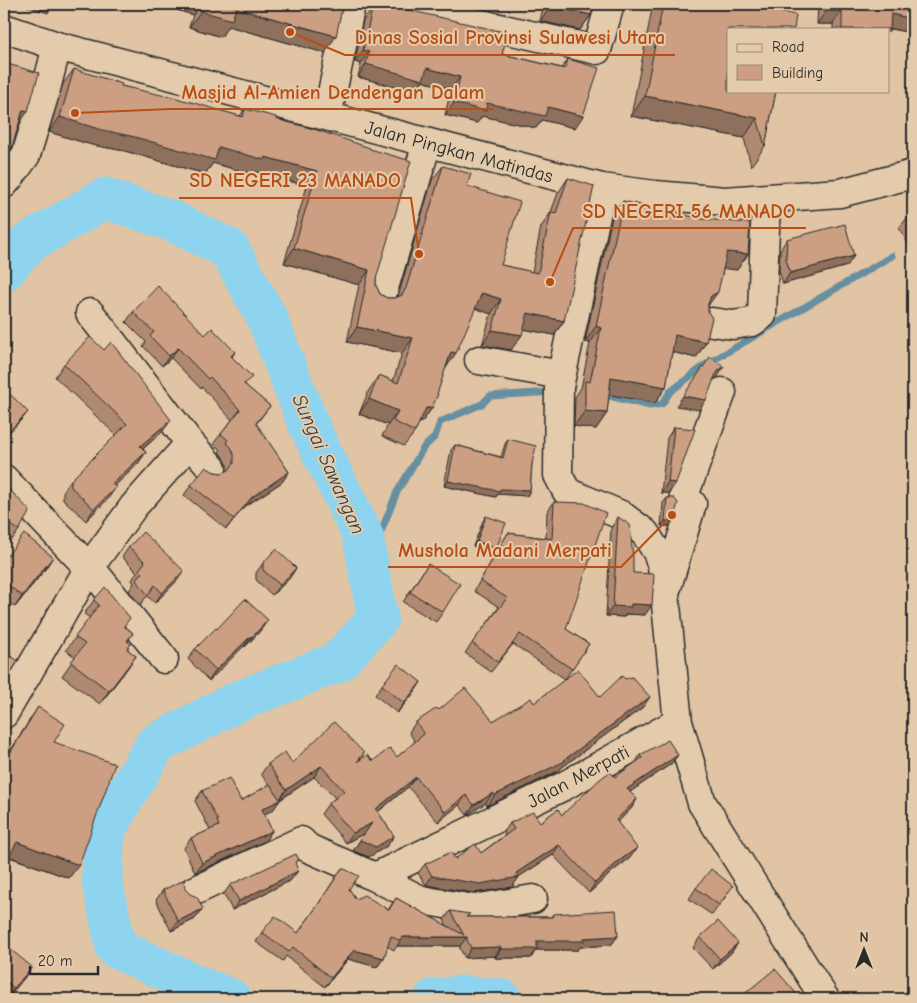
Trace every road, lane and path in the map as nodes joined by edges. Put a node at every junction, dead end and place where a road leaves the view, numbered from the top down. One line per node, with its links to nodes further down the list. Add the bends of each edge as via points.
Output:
1 (351, 4): 7 (street)
2 (394, 4): 4 (street)
3 (610, 4): 4 (street, via 597,50)
4 (439, 9)
5 (4, 28): 6 (street, Jalan Pingkan Matindas)
6 (57, 46): 7 (street, Jalan Pingkan Matindas); 10 (street, via 26,156)
7 (326, 116): 8 (street, Jalan Pingkan Matindas)
8 (427, 143): 11 (street, Jalan Pingkan Matindas); 13 (street)
9 (913, 174): 12 (street, Jalan Pingkan Matindas, via 840,193)
10 (4, 184)
11 (602, 188): 12 (street, Jalan Pingkan Matindas, via 725,201); 17 (street)
12 (766, 199): 15 (street, via 762,315 752,322 733,325)
13 (381, 298)
14 (90, 312): 19 (street)
15 (712, 322)
16 (478, 360): 17 (street)
17 (560, 381): 23 (street, via 558,475 567,492 621,515 645,533 662,566)
18 (722, 392): 23 (street, via 684,496 692,504)
19 (190, 443): 20 (street); 22 (street, via 134,506)
20 (212, 468)
21 (4, 479): 22 (street)
22 (89, 568): 24 (street); 25 (street)
23 (665, 593): 26 (street)
24 (164, 659)
25 (4, 714)
26 (678, 722): 27 (street, Jalan Merpati, via 564,786); 30 (street, via 702,803)
27 (375, 876): 28 (street, via 308,848 301,841); 29 (street, via 422,900 474,909)
28 (192, 892)
29 (533, 899)
30 (825, 999)

